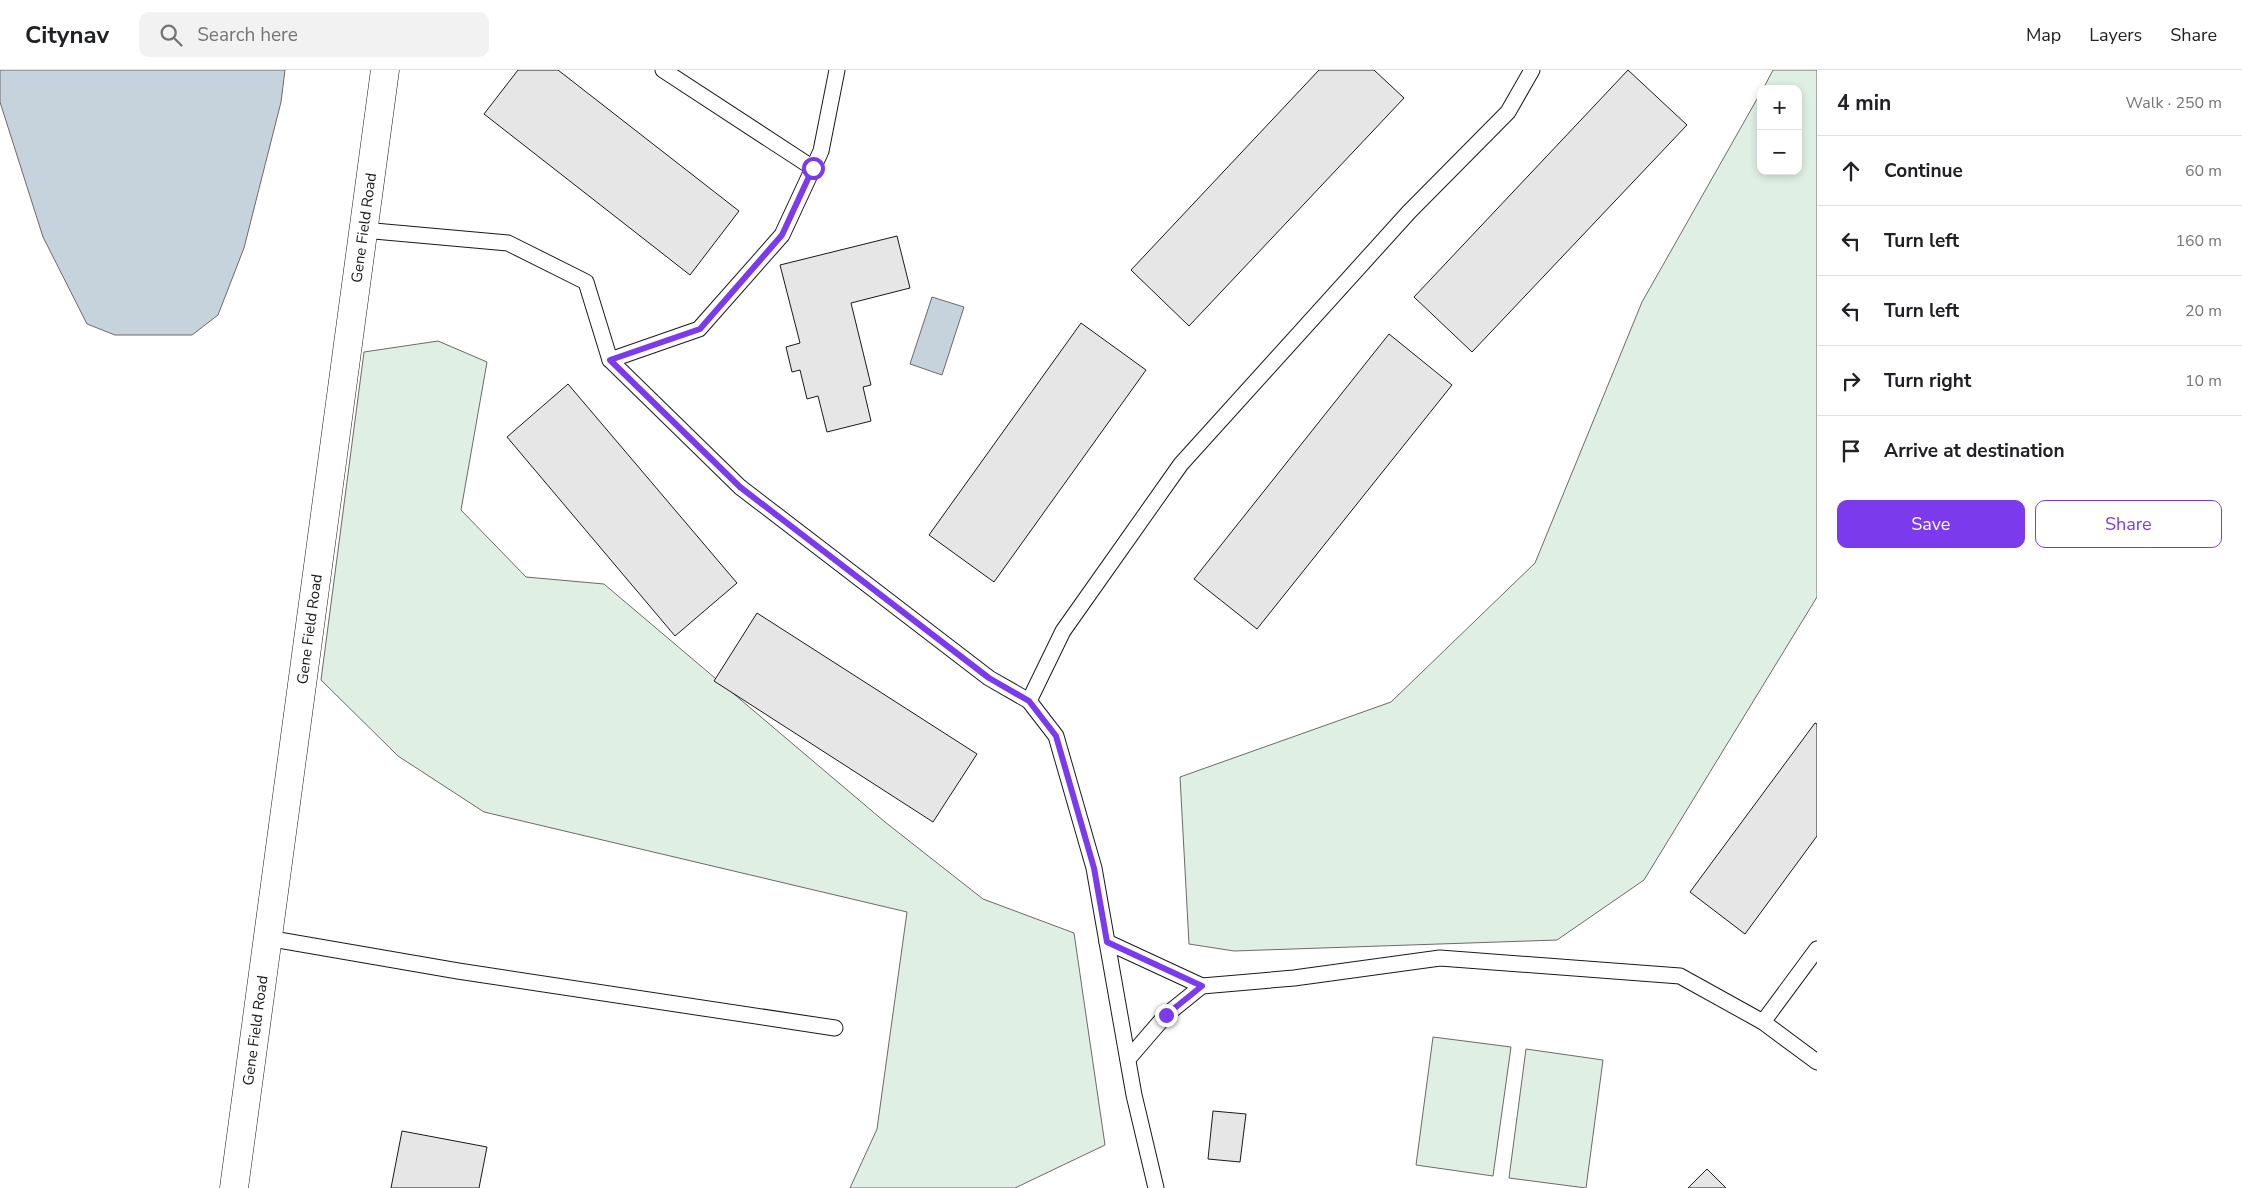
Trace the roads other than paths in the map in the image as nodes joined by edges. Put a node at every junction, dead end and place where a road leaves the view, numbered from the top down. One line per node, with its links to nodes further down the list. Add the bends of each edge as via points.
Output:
1 (385, 70): 6 (street, Gene Field Road)
2 (663, 70): 5 (lane)
3 (837, 70): 5 (lane, via 821,150)
4 (1532, 70): 8 (lane, via 1508,112 1409,212 1181,464 1064,631)
5 (813, 168): 7 (lane, via 782,235 700,329)
6 (363, 230): 7 (lane, via 508,243 586,282); 9 (street, Gene Field Road)
7 (610, 360): 8 (lane, via 740,487 989,678)
8 (1029, 701): 10 (lane, via 1056,736 1064,758 1094,868)
9 (267, 938): 14 (lane, via 458,971); 17 (street, Gene Field Road)
10 (1107, 942): 12 (lane); 15 (lane)
11 (1817, 949): 13 (lane)
12 (1202, 986): 13 (lane, via 1294,978 1440,958 1680,976); 15 (lane, via 1166,1015)
13 (1763, 1022): 16 (lane)
14 (835, 1028)
15 (1128, 1059): 18 (lane)
16 (1817, 1062)
17 (234, 1188)
18 (1156, 1188)

